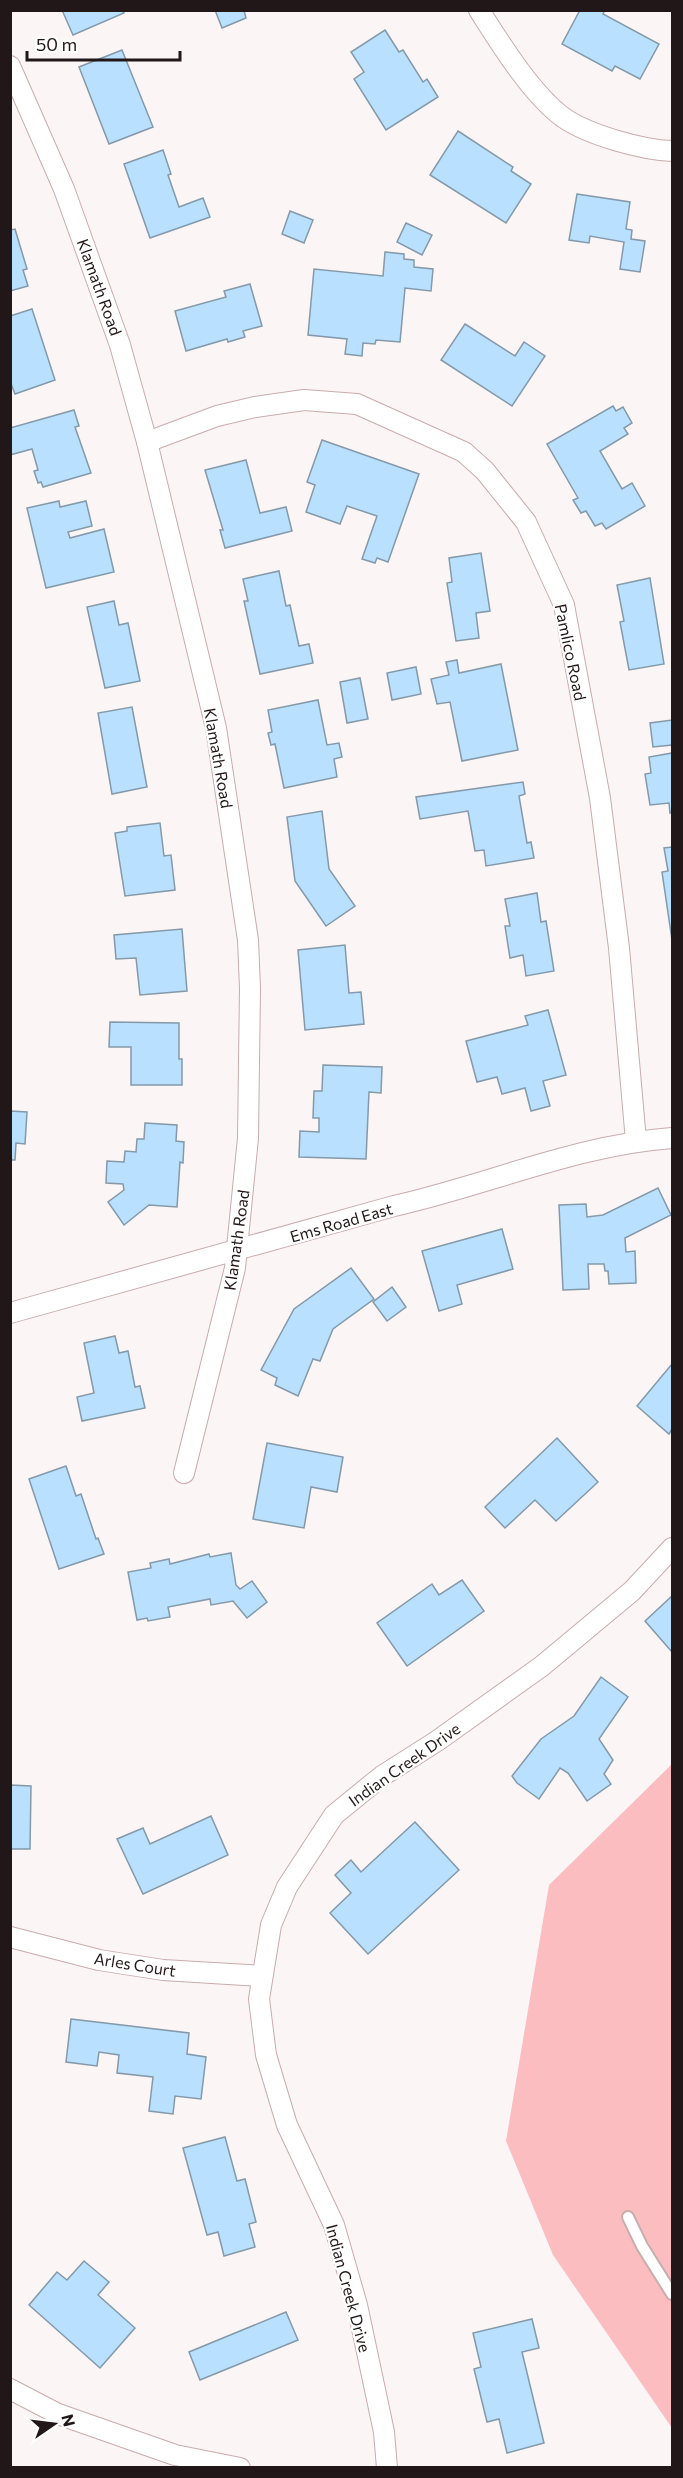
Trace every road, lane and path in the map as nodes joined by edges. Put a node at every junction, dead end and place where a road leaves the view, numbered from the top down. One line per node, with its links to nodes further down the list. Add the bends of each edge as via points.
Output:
1 (478, 10): 3 (street, via 547,103 565,119 616,141)
2 (10, 66): 4 (street, Klamath Road, via 64,189 120,345)
3 (672, 151)
4 (147, 442): 6 (street, Pamlico Road, via 217,416 255,407 304,400 357,404 464,452 526,522 564,605 600,798 619,948); 7 (street, Klamath Road, via 216,728 248,940 248,1138)
5 (672, 1138): 6 (street, Ems Road East)
6 (636, 1141): 7 (street, Ems Road East, via 575,1153 443,1195)
7 (237, 1251): 8 (street, Ems Road East); 9 (street, Klamath Road)
8 (10, 1313)
9 (184, 1473)
10 (672, 1548): 12 (street, Indian Creek Drive, via 632,1591 542,1666 381,1776 334,1815 287,1887 271,1925)
11 (10, 1937): 12 (street, Arles Court, via 99,1960 163,1971)
12 (262, 1976): 17 (street, Indian Creek Drive, via 259,1999 266,2055 287,2125 334,2225 357,2305)
13 (628, 2217): 14 (lane)
14 (672, 2294)
15 (10, 2389): 16 (street, via 58,2414 164,2451)
16 (240, 2468)
17 (387, 2468)

